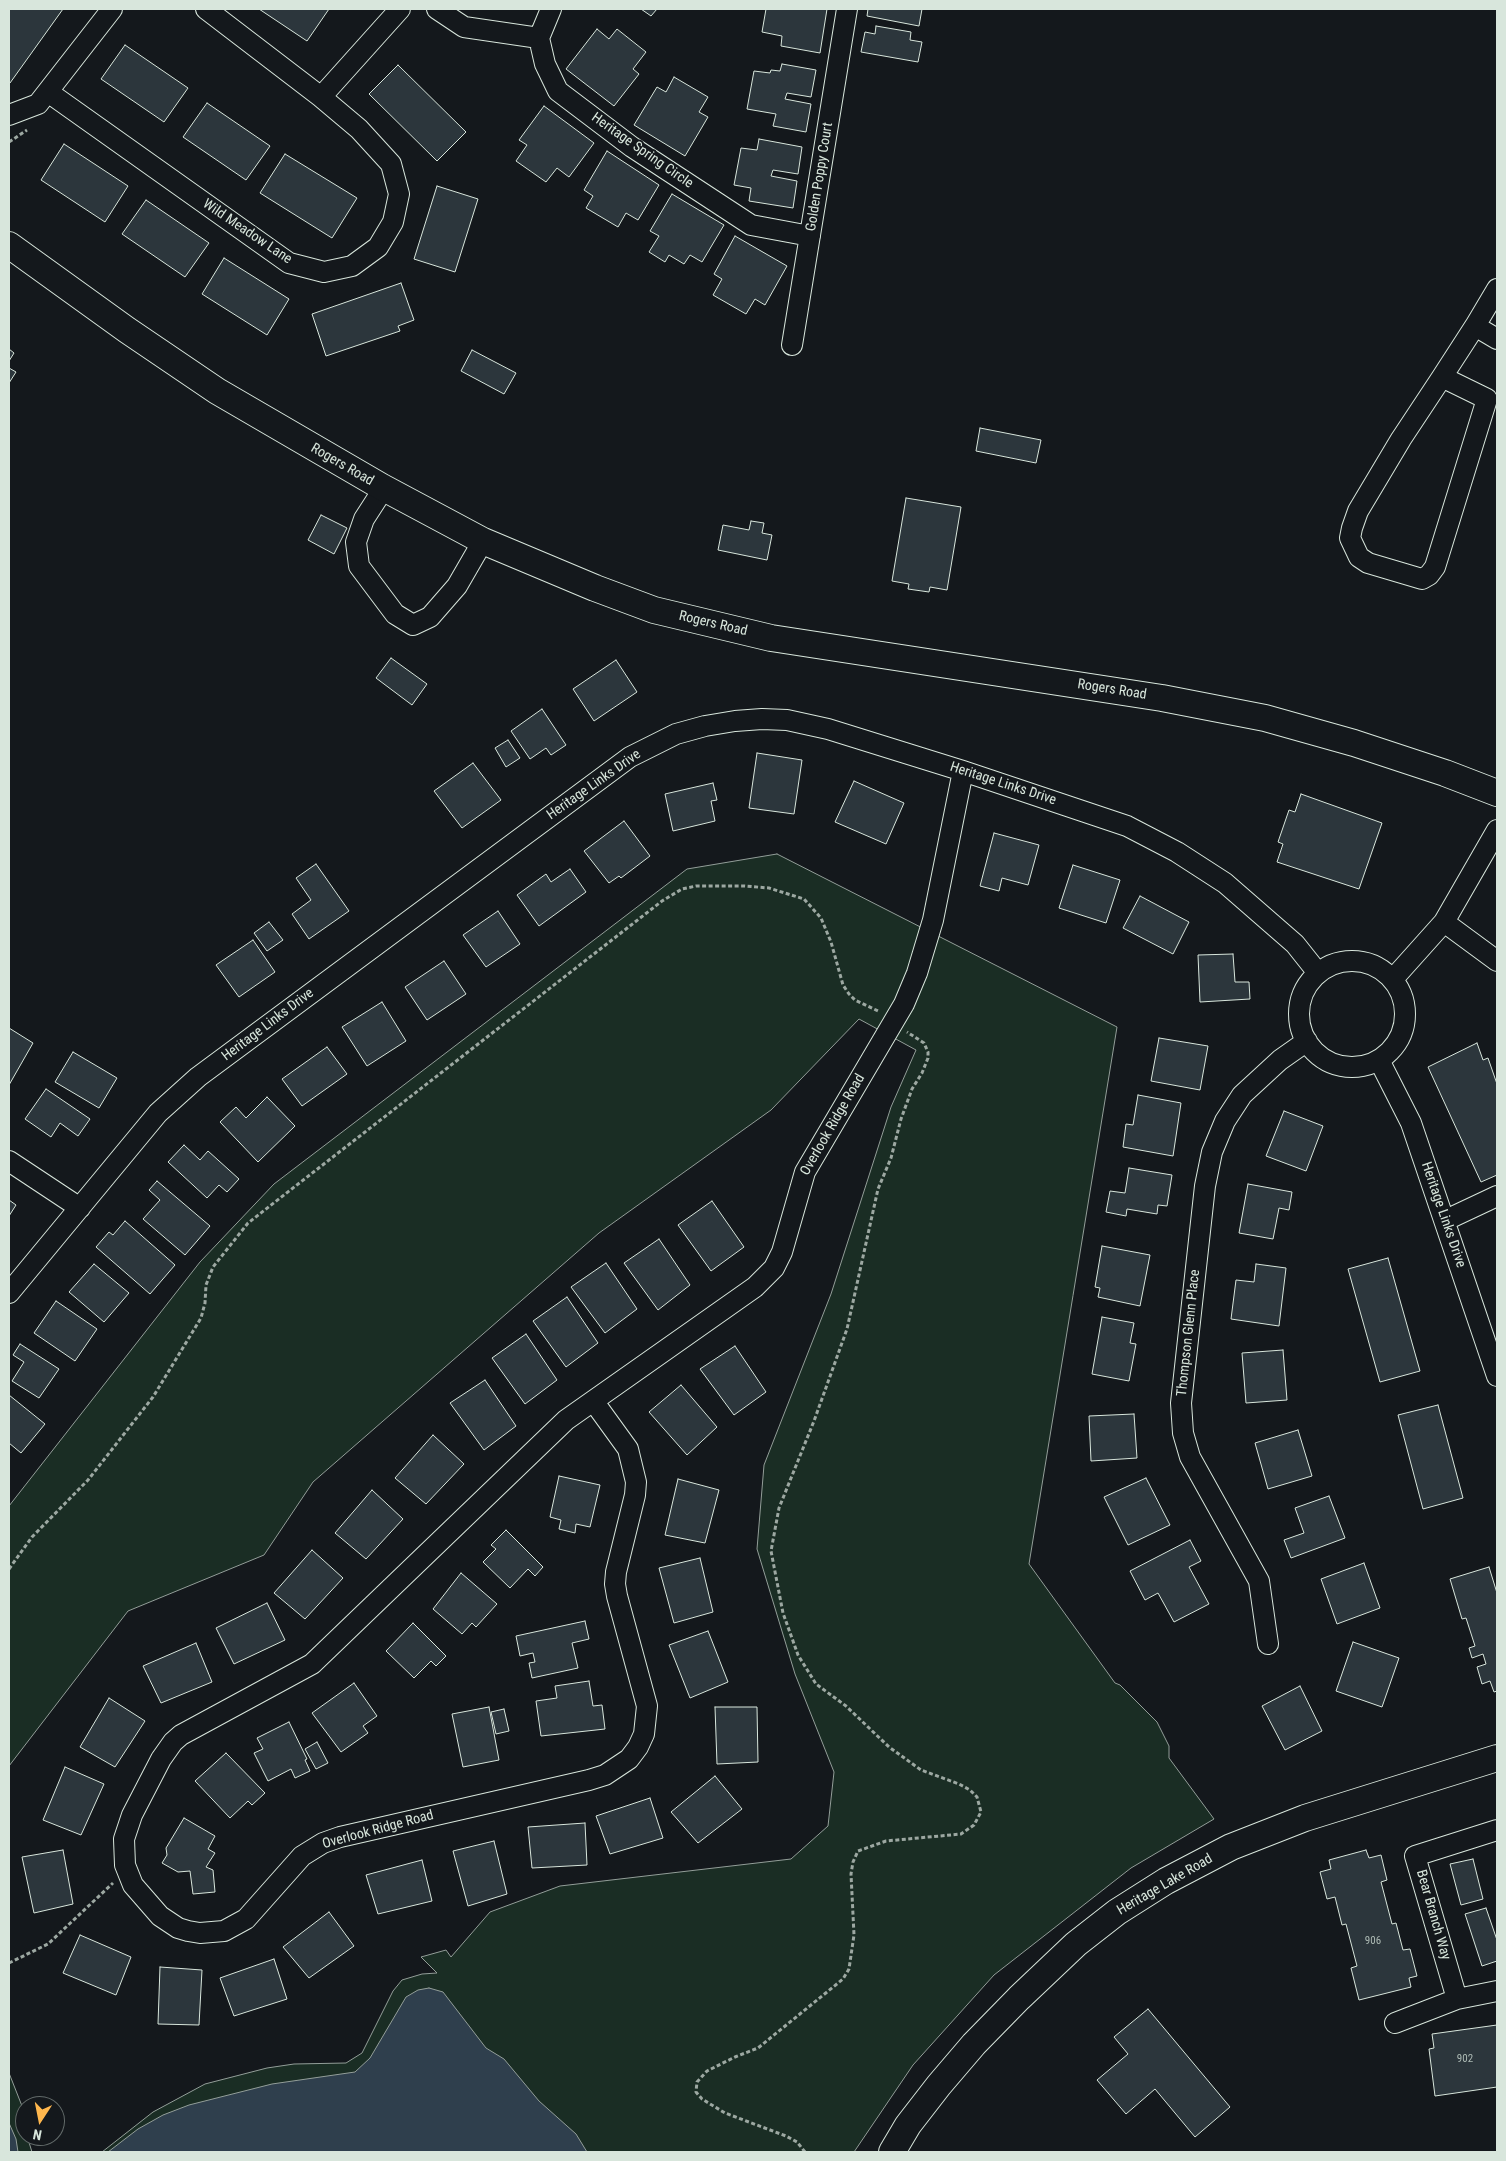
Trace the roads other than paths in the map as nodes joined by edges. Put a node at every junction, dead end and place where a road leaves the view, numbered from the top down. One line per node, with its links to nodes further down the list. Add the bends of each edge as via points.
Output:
1 (112, 9): 8 (street)
2 (206, 9): 9 (street, Wild Meadow Lane)
3 (400, 9): 9 (street)
4 (437, 9): 7 (street, via 464,27)
5 (551, 9): 7 (street)
6 (847, 9): 11 (street, Golden Poppy Court)
7 (539, 38): 11 (street, Heritage Spring Circle, via 545,64 558,91 632,147 751,225)
8 (48, 92): 9 (street, Wild Meadow Lane, via 289,264 324,272 352,266 378,247 393,222 399,194 390,164 359,129); 10 (street, via 38,104)
9 (321, 97)
10 (9, 115)
11 (810, 236): 16 (street, Golden Poppy Court)
12 (9, 245): 19 (main road, Rogers Road, via 218,391)
13 (1497, 289): 14 (street)
14 (1475, 326): 15 (street); 17 (street)
15 (1497, 339)
16 (792, 345)
17 (1442, 377): 18 (street); 18 (street, via 1358,511 1350,538 1359,557 1368,563 1422,579 1429,575 1435,567)
18 (1492, 401)
19 (384, 488): 20 (main road, Rogers Road); 20 (street, via 364,519 356,542 359,566 395,614 413,625 430,617 457,586)
20 (483, 541): 22 (main road, Rogers Road, via 654,610 771,638 1162,698 1265,718 1354,743)
21 (963, 771): 26 (street, Heritage Links Drive, via 1127,826 1177,852 1225,883 1295,944); 32 (street, Heritage Links Drive, via 828,728 787,720 735,721 705,726 653,745 606,774 198,1077 158,1113); 36 (street, Overlook Ridge Road, via 929,937 917,973 893,1022 810,1162 782,1252 769,1274 755,1288)
22 (1497, 793)
23 (1497, 830): 24 (street)
24 (1444, 922): 25 (street); 27 (street)
25 (1497, 961)
26 (1318, 972): 27 (street, via 1340,962 1365,962); 28 (street, via 1309,982 1299,1005)
27 (1393, 979): 29 (street, via 1403,1000 1405,1023 1391,1050)
28 (1306, 1042): 29 (street, via 1331,1063 1347,1067 1364,1066); 37 (street, Thompson Glenn Place, via 1280,1060 1242,1095 1225,1121 1212,1152 1205,1186 1181,1402 1183,1434 1190,1457 1259,1581)
29 (1379, 1060): 33 (street, Heritage Links Drive, via 1411,1122)
30 (9, 1161): 32 (street)
31 (1497, 1196): 33 (street)
32 (80, 1208): 34 (street, Heritage Links Drive)
33 (1446, 1220): 35 (street, Heritage Links Drive)
34 (9, 1293)
35 (1497, 1376)
36 (594, 1402): 36 (street, Overlook Ridge Road, via 549,1435 312,1664 173,1742 132,1815 124,1839 125,1865 133,1885 160,1916 188,1931 224,1931 246,1920 302,1856 323,1843 589,1780 605,1775 629,1759 644,1734 647,1706 615,1584 636,1482 628,1449)
37 (1268, 1644)
38 (1497, 1758): 43 (main road, Heritage Lake Road, via 1305,1818 1231,1847 1166,1881 1117,1912 1076,1944 974,2044 939,2085)
39 (1497, 1830): 41 (street, Bear Branch Way, via 1415,1856)
40 (1497, 1991): 41 (street)
41 (1457, 1999): 42 (street)
42 (1396, 2023)
43 (892, 2152)

